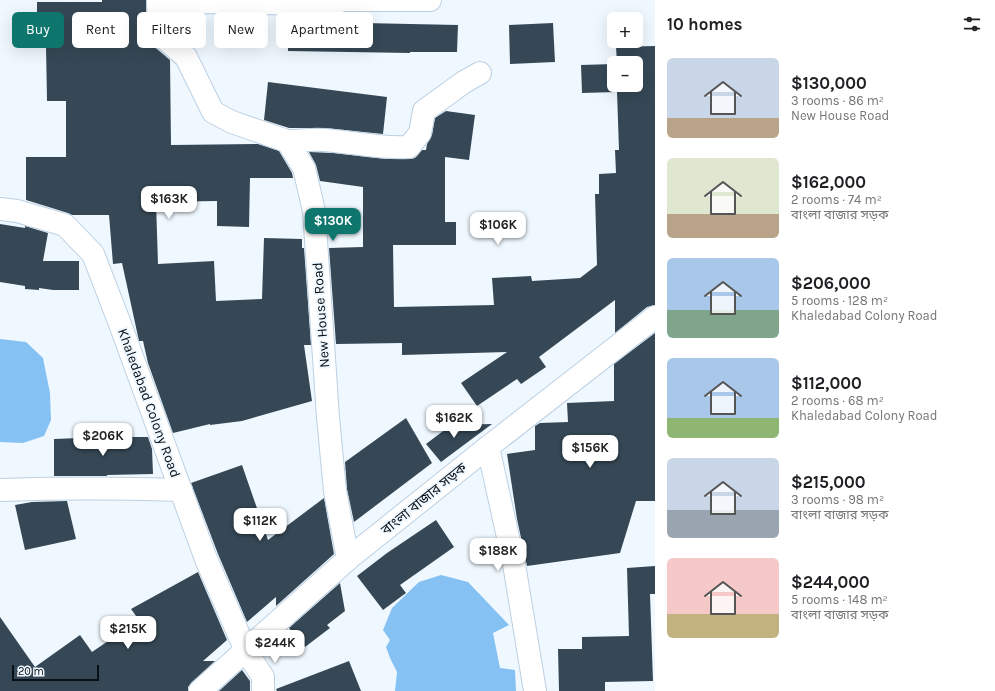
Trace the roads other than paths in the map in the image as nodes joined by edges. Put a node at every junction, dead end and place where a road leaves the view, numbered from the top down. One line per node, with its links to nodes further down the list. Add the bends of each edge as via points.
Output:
1 (430, 0): 2 (street, via 342,0 330,5)
2 (158, 2): 4 (street, via 159,34 186,57 213,112 232,122)
3 (480, 73): 4 (street, via 424,111 420,133 409,147 370,146 323,140)
4 (287, 141): 10 (street, New House Road, via 304,168 314,211 335,491)
5 (0, 209): 9 (street, Khaledabad Colony Road, via 17,211 65,225 94,254)
6 (655, 317): 7 (street, বাংলা বাজার সড়ক)
7 (488, 447): 10 (street, বাংলা বাজার সড়ক); 14 (street, via 514,564)
8 (0, 490): 9 (street)
9 (181, 490): 11 (street, Khaledabad Colony Road, via 206,559)
10 (348, 559): 11 (street, বাংলা বাজার সড়ক)
11 (246, 651): 12 (street, বাংলা বাজার সড়ক); 13 (street, Khaledabad Colony Road, via 263,677)
12 (200, 691)
13 (263, 691)
14 (535, 691)

